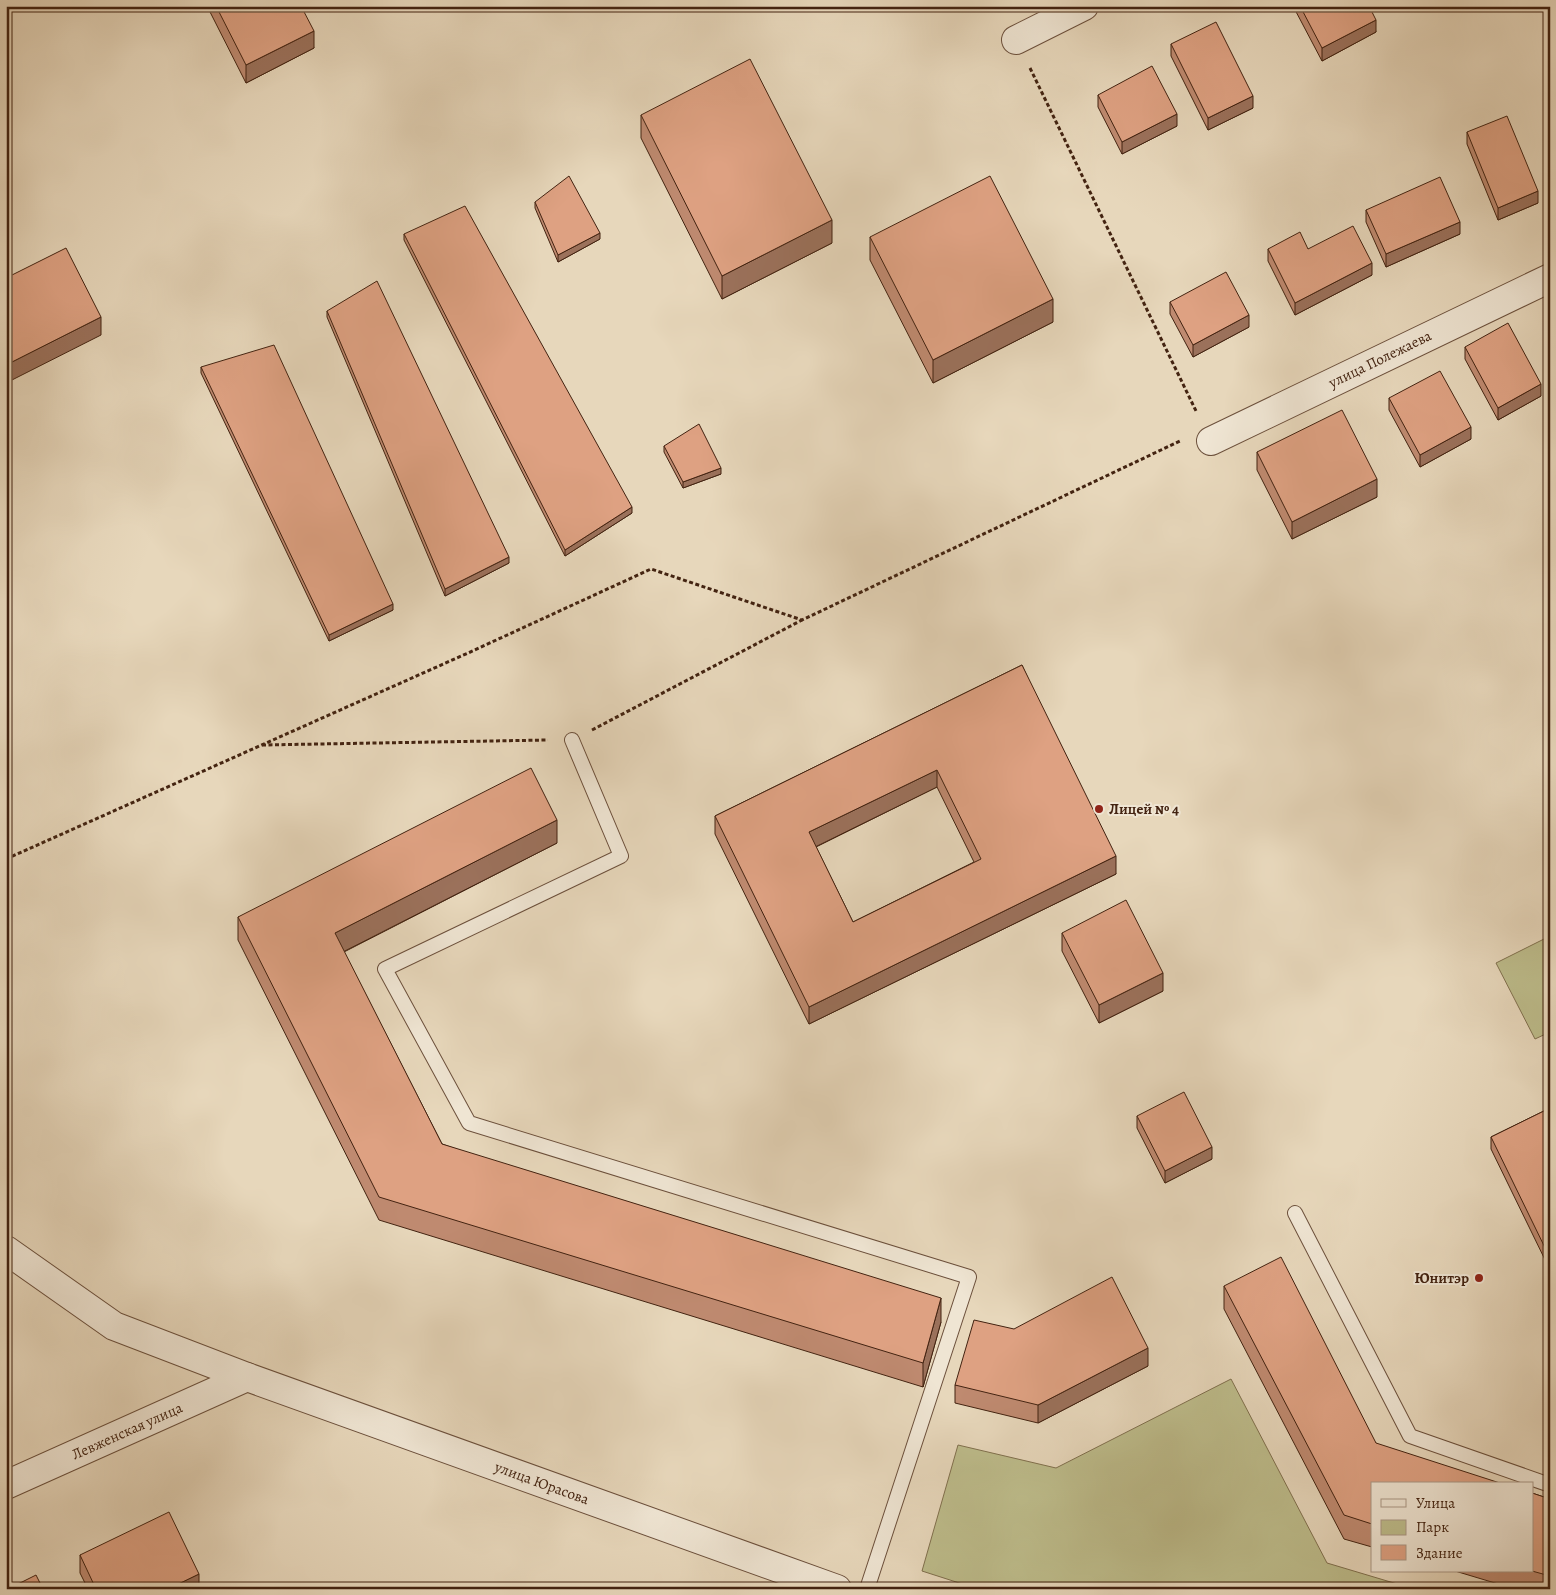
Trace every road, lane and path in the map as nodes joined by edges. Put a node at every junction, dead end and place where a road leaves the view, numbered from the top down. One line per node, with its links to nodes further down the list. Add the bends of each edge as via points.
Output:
1 (1084, 6): 2 (street)
2 (1016, 40): 4 (path)
3 (1550, 278): 4 (street, улица Полежаева)
4 (1208, 435): 5 (path)
5 (802, 620): 6 (path); 7 (path, via 651,569)
6 (572, 740): 7 (path); 15 (lane, via 621,856 385,969 470,1123 969,1277)
7 (260, 745): 8 (path)
8 (6, 860)
9 (1295, 1213): 13 (lane, via 1410,1436)
10 (6, 1250): 11 (street, улица Юрасова, via 114,1326)
11 (247, 1377): 12 (street, Левженская улица); 14 (street, улица Юрасова)
12 (6, 1485)
13 (1550, 1485)
14 (837, 1589)
15 (867, 1589)

